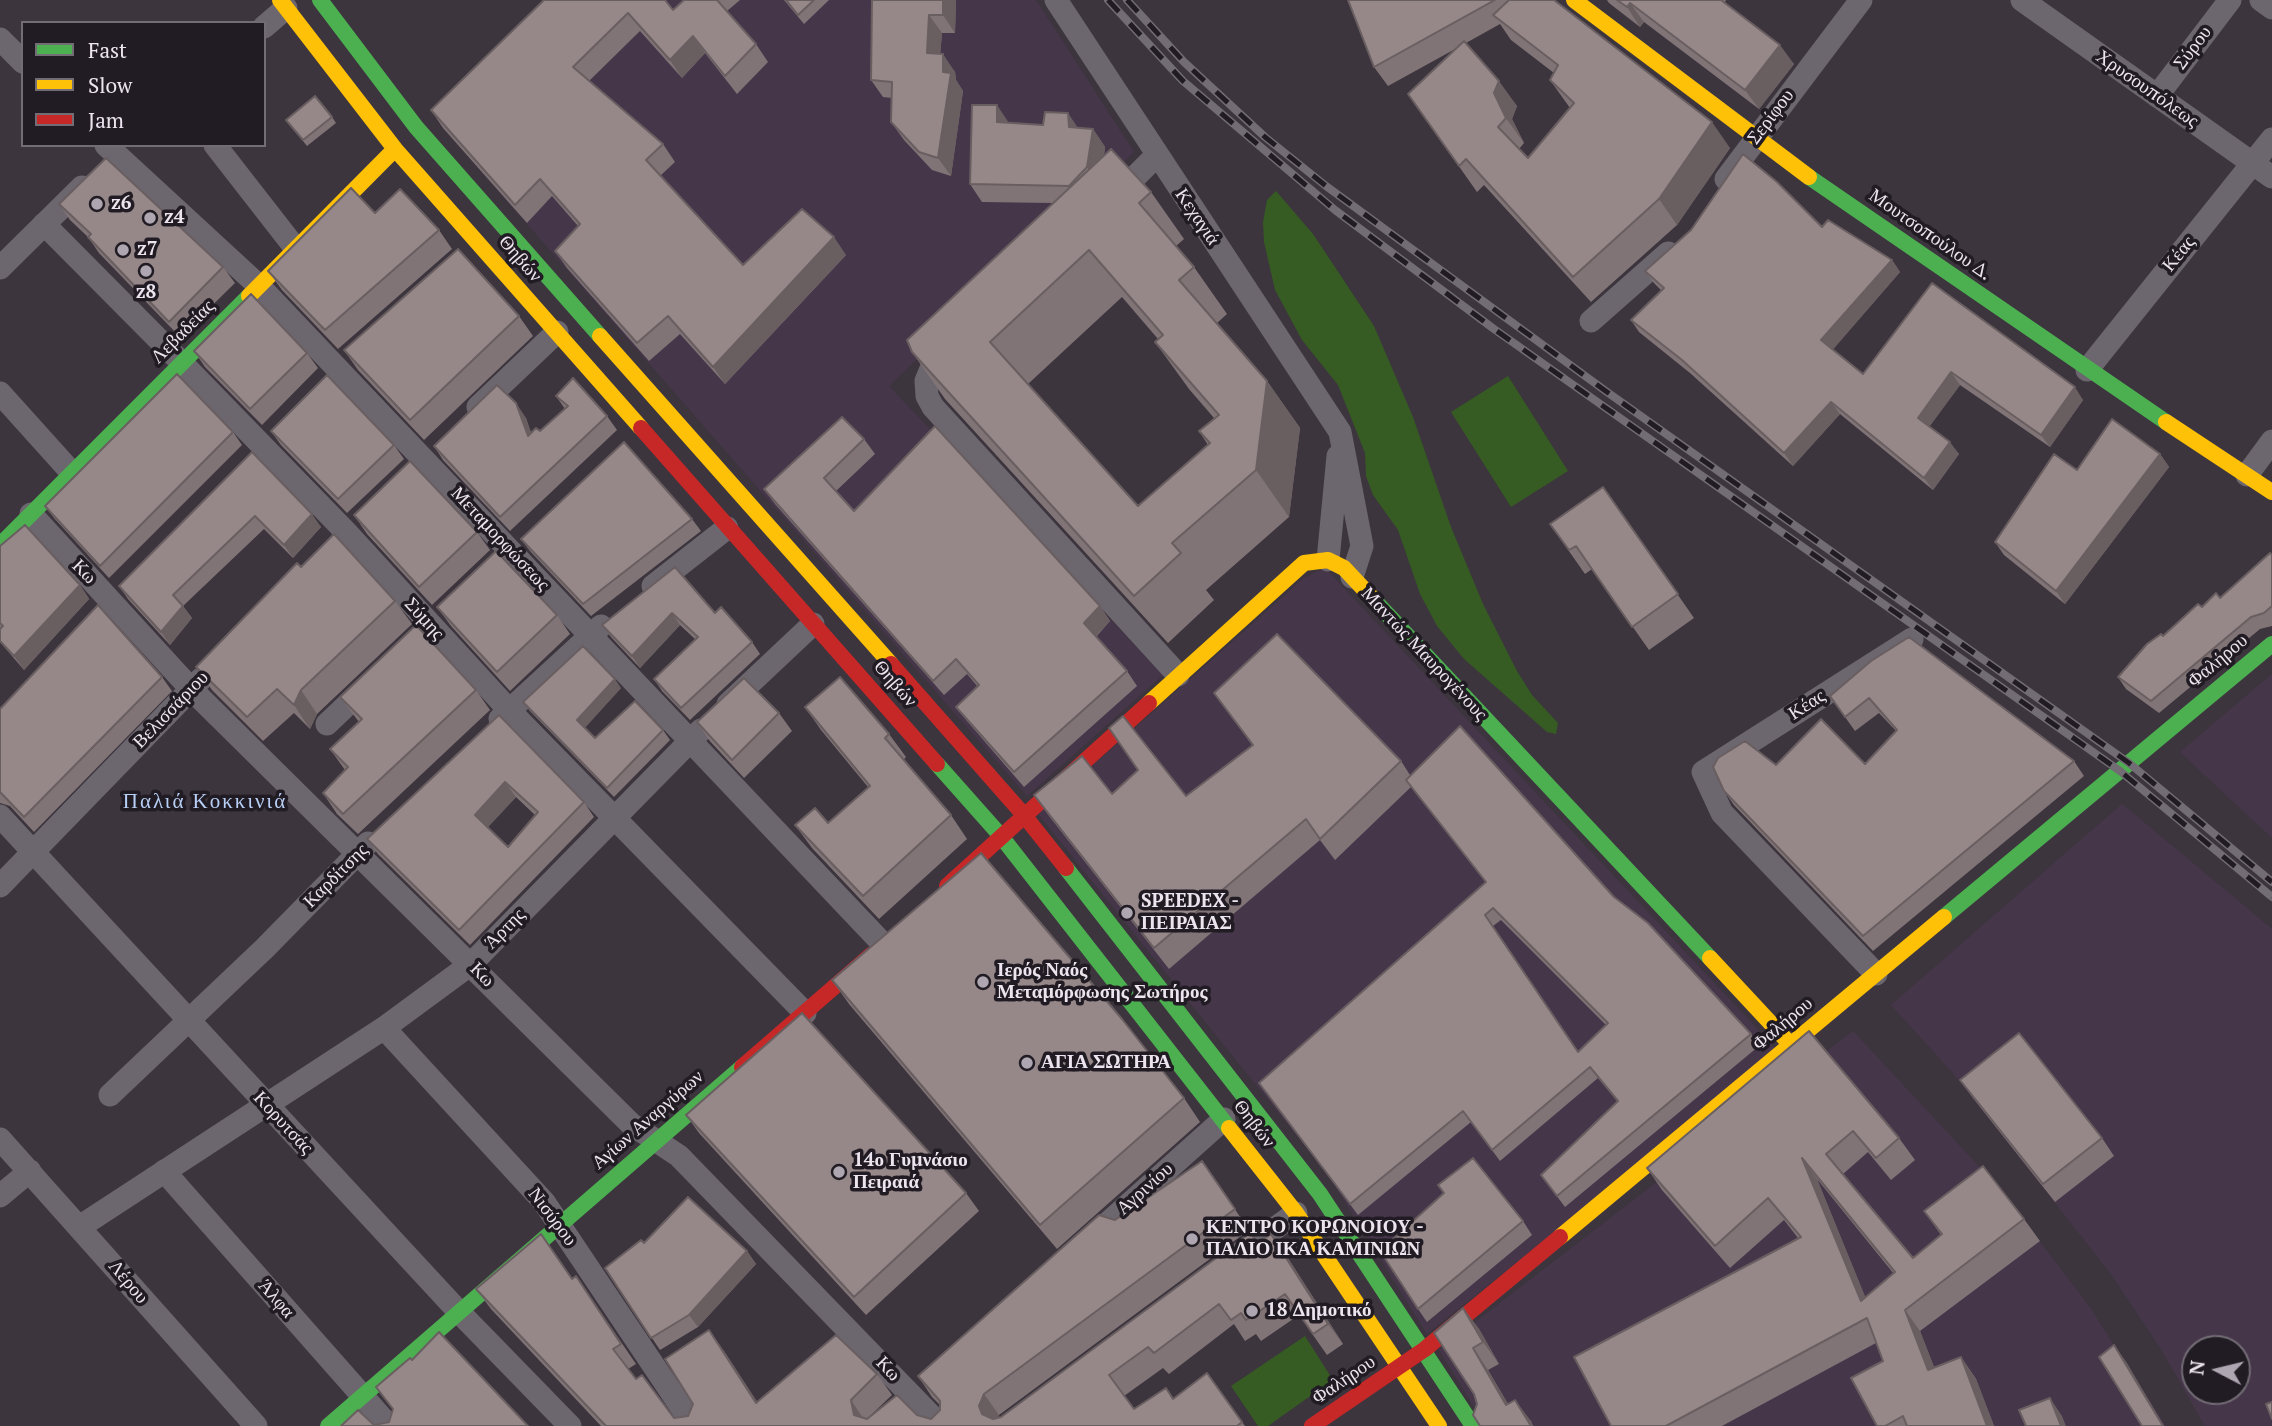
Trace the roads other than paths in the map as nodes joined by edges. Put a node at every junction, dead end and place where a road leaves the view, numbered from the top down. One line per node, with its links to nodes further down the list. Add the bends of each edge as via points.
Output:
1 (320, 0): 15 (street, Θηβών)
2 (1056, 0): 21 (street, Κεχαγιά)
3 (1574, 0): 16 (street, Μουτσοπούλου Δ.)
4 (1861, 0): 16 (street, Σερίφου)
5 (2022, 0): 13 (street, Χρυσουπόλεως)
6 (2230, 0): 13 (street, Σύρου)
7 (2261, 0): 9 (street)
8 (283, 4): 10 (street); 20 (street, Θηβών)
9 (2272, 8)
10 (266, 25)
11 (0, 38): 12 (street)
12 (21, 60)
13 (2157, 96): 22 (street, Χρυσουπόλεως)
14 (429, 114): 15 (street)
15 (416, 127): 83 (street, Θηβών)
16 (1754, 138): 24 (street, Σερίφου); 37 (street, Μουτσοπούλου Δ.)
17 (2272, 139): 22 (street, Κέας)
18 (217, 147): 28 (street)
19 (116, 149): 26 (street); 30 (street, Μεταμορφώσεως)
20 (395, 149): 28 (street, Λεβαδείας); 32 (street, Θηβών, via 471,251)
21 (1156, 156): 25 (street); 43 (street, Κεχαγιά)
22 (2253, 163): 23 (street, Χρυσουπόλεως); 37 (street, Κέας)
23 (2272, 177)
24 (1710, 202)
25 (1101, 209)
26 (44, 224): 29 (street); 35 (street, Σύμης)
27 (1682, 240): 31 (street)
28 (296, 248): 30 (street, Λεβαδείας)
29 (0, 268)
30 (259, 286): 35 (street, Λεβαδείας); 36 (street, Μεταμορφώσεως)
31 (1591, 321)
32 (557, 332): 40 (street); 41 (street, Θηβών)
33 (961, 341): 77 (street, via 931,369 925,388 933,407)
34 (357, 352): 36 (street)
35 (182, 363): 47 (street, Σύμης); 50 (street, Λεβαδείας)
36 (337, 369): 38 (street); 48 (street, Μεταμορφώσεως)
37 (2087, 370): 51 (street, Μουτσοπούλου Δ.)
38 (318, 389)
39 (0, 393): 50 (street)
40 (463, 422)
41 (640, 427): 46 (street); 56 (street, Θηβών)
42 (281, 428): 47 (street)
43 (1340, 432): 62 (street); 64 (street, Κεχαγιά, via 1362,546)
44 (444, 440): 48 (street)
45 (2272, 441): 51 (street)
46 (620, 446)
47 (262, 448): 49 (street); 58 (street, Σύμης)
48 (425, 458): 52 (street); 60 (street, Μεταμορφώσεως)
49 (243, 467)
50 (72, 473): 54 (street, Λεβαδείας)
51 (2247, 475): 53 (street, Μουτσοπούλου Δ.)
52 (405, 477)
53 (2272, 492)
54 (31, 514): 59 (street, Λεβαδείας); 66 (street, Κω)
55 (366, 514): 58 (street)
56 (727, 528): 69 (street, Θηβών); 71 (street)
57 (529, 532): 60 (street)
58 (346, 533): 61 (street); 70 (street, Σύμης)
59 (0, 545)
60 (509, 551): 63 (street); 71 (street, Μεταμορφώσεως)
61 (327, 553)
62 (1328, 560): 64 (street, Μαντώς Μαυρογένους); 77 (street, via 1304,563)
63 (489, 570)
64 (1352, 576): 98 (street, Μαντώς Μαυρογένους)
65 (128, 579): 66 (street)
66 (109, 598): 68 (street); 78 (street, Κω)
67 (450, 608): 70 (street)
68 (91, 617)
69 (813, 624): 82 (street, Άρτης); 87 (street, Θηβών)
70 (430, 627): 74 (street); 79 (street, Σύμης)
71 (590, 635): 79 (street); 82 (street, Μεταμορφώσεως)
72 (1912, 639): 94 (street, Κέας, via 1703,772 1723,813)
73 (2272, 644): 94 (street, Φαλήρου)
74 (412, 645)
75 (220, 660): 78 (street, Βελισσάριου)
76 (383, 671): 80 (street)
77 (1178, 675): 83 (street)
78 (191, 689): 88 (street, Βελισσάριου); 89 (street, Κω)
79 (509, 710): 81 (street); 85 (street, Σύμης)
80 (327, 724)
81 (483, 736)
82 (691, 739): 85 (street, Άρτης); 92 (street, Μεταμορφώσεως)
83 (1023, 814): 87 (street); 113 (street, Θηβών, via 1320,1194)
84 (0, 816): 88 (street, Κορυτσάς)
85 (615, 817): 93 (street, Άρτης); 95 (street, Σύμης)
86 (388, 825): 89 (street, Καρδίτσης)
87 (1000, 835): 91 (street); 101 (street, Θηβών)
88 (33, 851): 90 (street, Βελισσάριου); 96 (street, Κορυτσάς)
89 (359, 852): 93 (street, Κω); 96 (street, Καρδίτσης)
90 (0, 886)
91 (934, 897)
92 (888, 939): 95 (street, Αγίων Αναργύρων)
93 (471, 964): 97 (street, Άρτης); 103 (street, Κω, via 631,1124)
94 (1876, 974): 98 (street, Φαλήρου)
95 (806, 1013): 103 (street, Αγίων Αναργύρων)
96 (189, 1019): 99 (street, Καρδίτσης); 100 (street, Κορυτσάς)
97 (384, 1028): 100 (street, Άρτης); 108 (street, Νισύρου)
98 (1791, 1045): 113 (street, Φαλήρου)
99 (110, 1095)
100 (265, 1104): 105 (street, Άρτης); 112 (street, Κορυτσάς)
101 (1224, 1119): 107 (street, Θηβών); 110 (street, Αγρινίου)
102 (0, 1139): 104 (street, Λέρου)
103 (654, 1141): 108 (street, Αγίων Αναργύρων); 117 (street, Κω, via 679,1156)
104 (30, 1171): 106 (street); 109 (street, Λέρου)
105 (164, 1171): 109 (street, Άρτης); 116 (street, Άλφα)
106 (0, 1196)
107 (1296, 1213): 111 (street); 114 (street, Θηβών)
108 (560, 1225): 112 (street, Αγίων Αναργύρων); 122 (street, Νισύρου)
109 (81, 1227): 118 (street, Λέρου)
110 (1070, 1257)
111 (1218, 1270)
112 (459, 1312): 116 (street, Αγίων Αναργύρων); 121 (street, Κορυτσάς)
113 (1425, 1349): 114 (street, Φαλήρου); 126 (street, Θηβών)
114 (1401, 1367): 124 (street, Φαλήρου); 125 (street, Θηβών)
115 (934, 1377): 117 (street)
116 (363, 1397): 119 (street, Αγίων Αναργύρων); 120 (street, Άλφα)
117 (905, 1403): 123 (street, Κω)
118 (256, 1426)
119 (328, 1426)
120 (389, 1426)
121 (570, 1426)
122 (694, 1426)
123 (942, 1426)
124 (1312, 1426)
125 (1439, 1426)
126 (1473, 1426)

